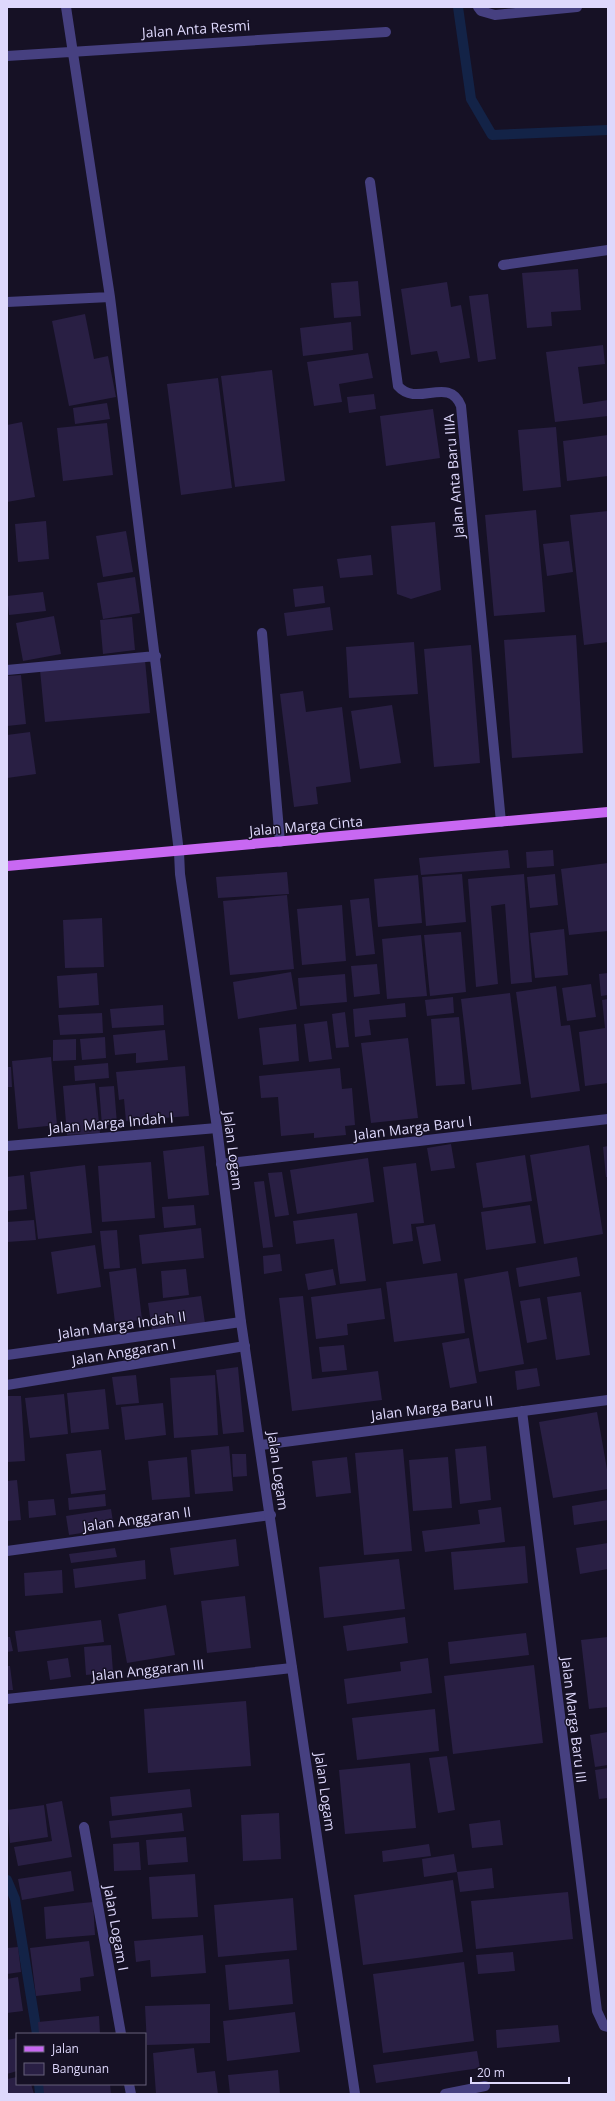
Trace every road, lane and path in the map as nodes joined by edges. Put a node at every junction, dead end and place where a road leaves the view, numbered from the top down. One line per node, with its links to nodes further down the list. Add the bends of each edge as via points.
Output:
1 (66, 7): 5 (street, Jalan Logam)
2 (577, 7): 3 (street, via 495,15)
3 (479, 9)
4 (386, 32): 5 (street, Jalan Anta Resmi)
5 (73, 51): 6 (street, Jalan Anta Resmi); 10 (street, Jalan Logam)
6 (7, 56)
7 (370, 182): 16 (street, Jalan Anta Baru IIIA, via 398,386 409,394 450,392 458,397 462,406)
8 (608, 250): 9 (street)
9 (504, 265)
10 (110, 297): 11 (street); 13 (street, Jalan Logam)
11 (7, 302)
12 (262, 633): 17 (street)
13 (156, 656): 14 (street); 18 (street, Jalan Logam)
14 (7, 670)
15 (608, 812): 16 (main road, Jalan Marga Cinta)
16 (501, 822): 17 (main road, Jalan Marga Cinta)
17 (280, 842): 18 (main road, Jalan Marga Cinta)
18 (176, 852): 19 (main road, Jalan Marga Cinta); 21 (street, Jalan Logam)
19 (7, 866)
20 (608, 1119): 23 (street, Jalan Marga Baru I)
21 (217, 1128): 22 (street, Jalan Marga Indah I); 23 (street, Jalan Logam)
22 (7, 1146)
23 (221, 1164): 24 (street, Jalan Logam)
24 (241, 1322): 25 (street, Jalan Logam); 26 (street, Jalan Marga Indah II)
25 (245, 1346): 27 (street, Jalan Anggaran I); 30 (street, Jalan Logam)
26 (7, 1355)
27 (7, 1385)
28 (608, 1400): 29 (street, Jalan Marga Baru II)
29 (522, 1411): 30 (street, Jalan Marga Baru II); 36 (street, Jalan Marga Baru III, via 597,2011 604,2026)
30 (261, 1445): 31 (street, Jalan Logam)
31 (271, 1515): 32 (street, Jalan Anggaran II); 33 (street, Jalan Logam)
32 (7, 1551)
33 (292, 1668): 34 (street, Jalan Anggaran III); 39 (street, Jalan Logam)
34 (7, 1700)
35 (84, 1827): 37 (street, Jalan Logam I)
36 (608, 2027)
37 (120, 2033)
38 (485, 2086): 40 (street)
39 (355, 2094)
40 (445, 2094)

